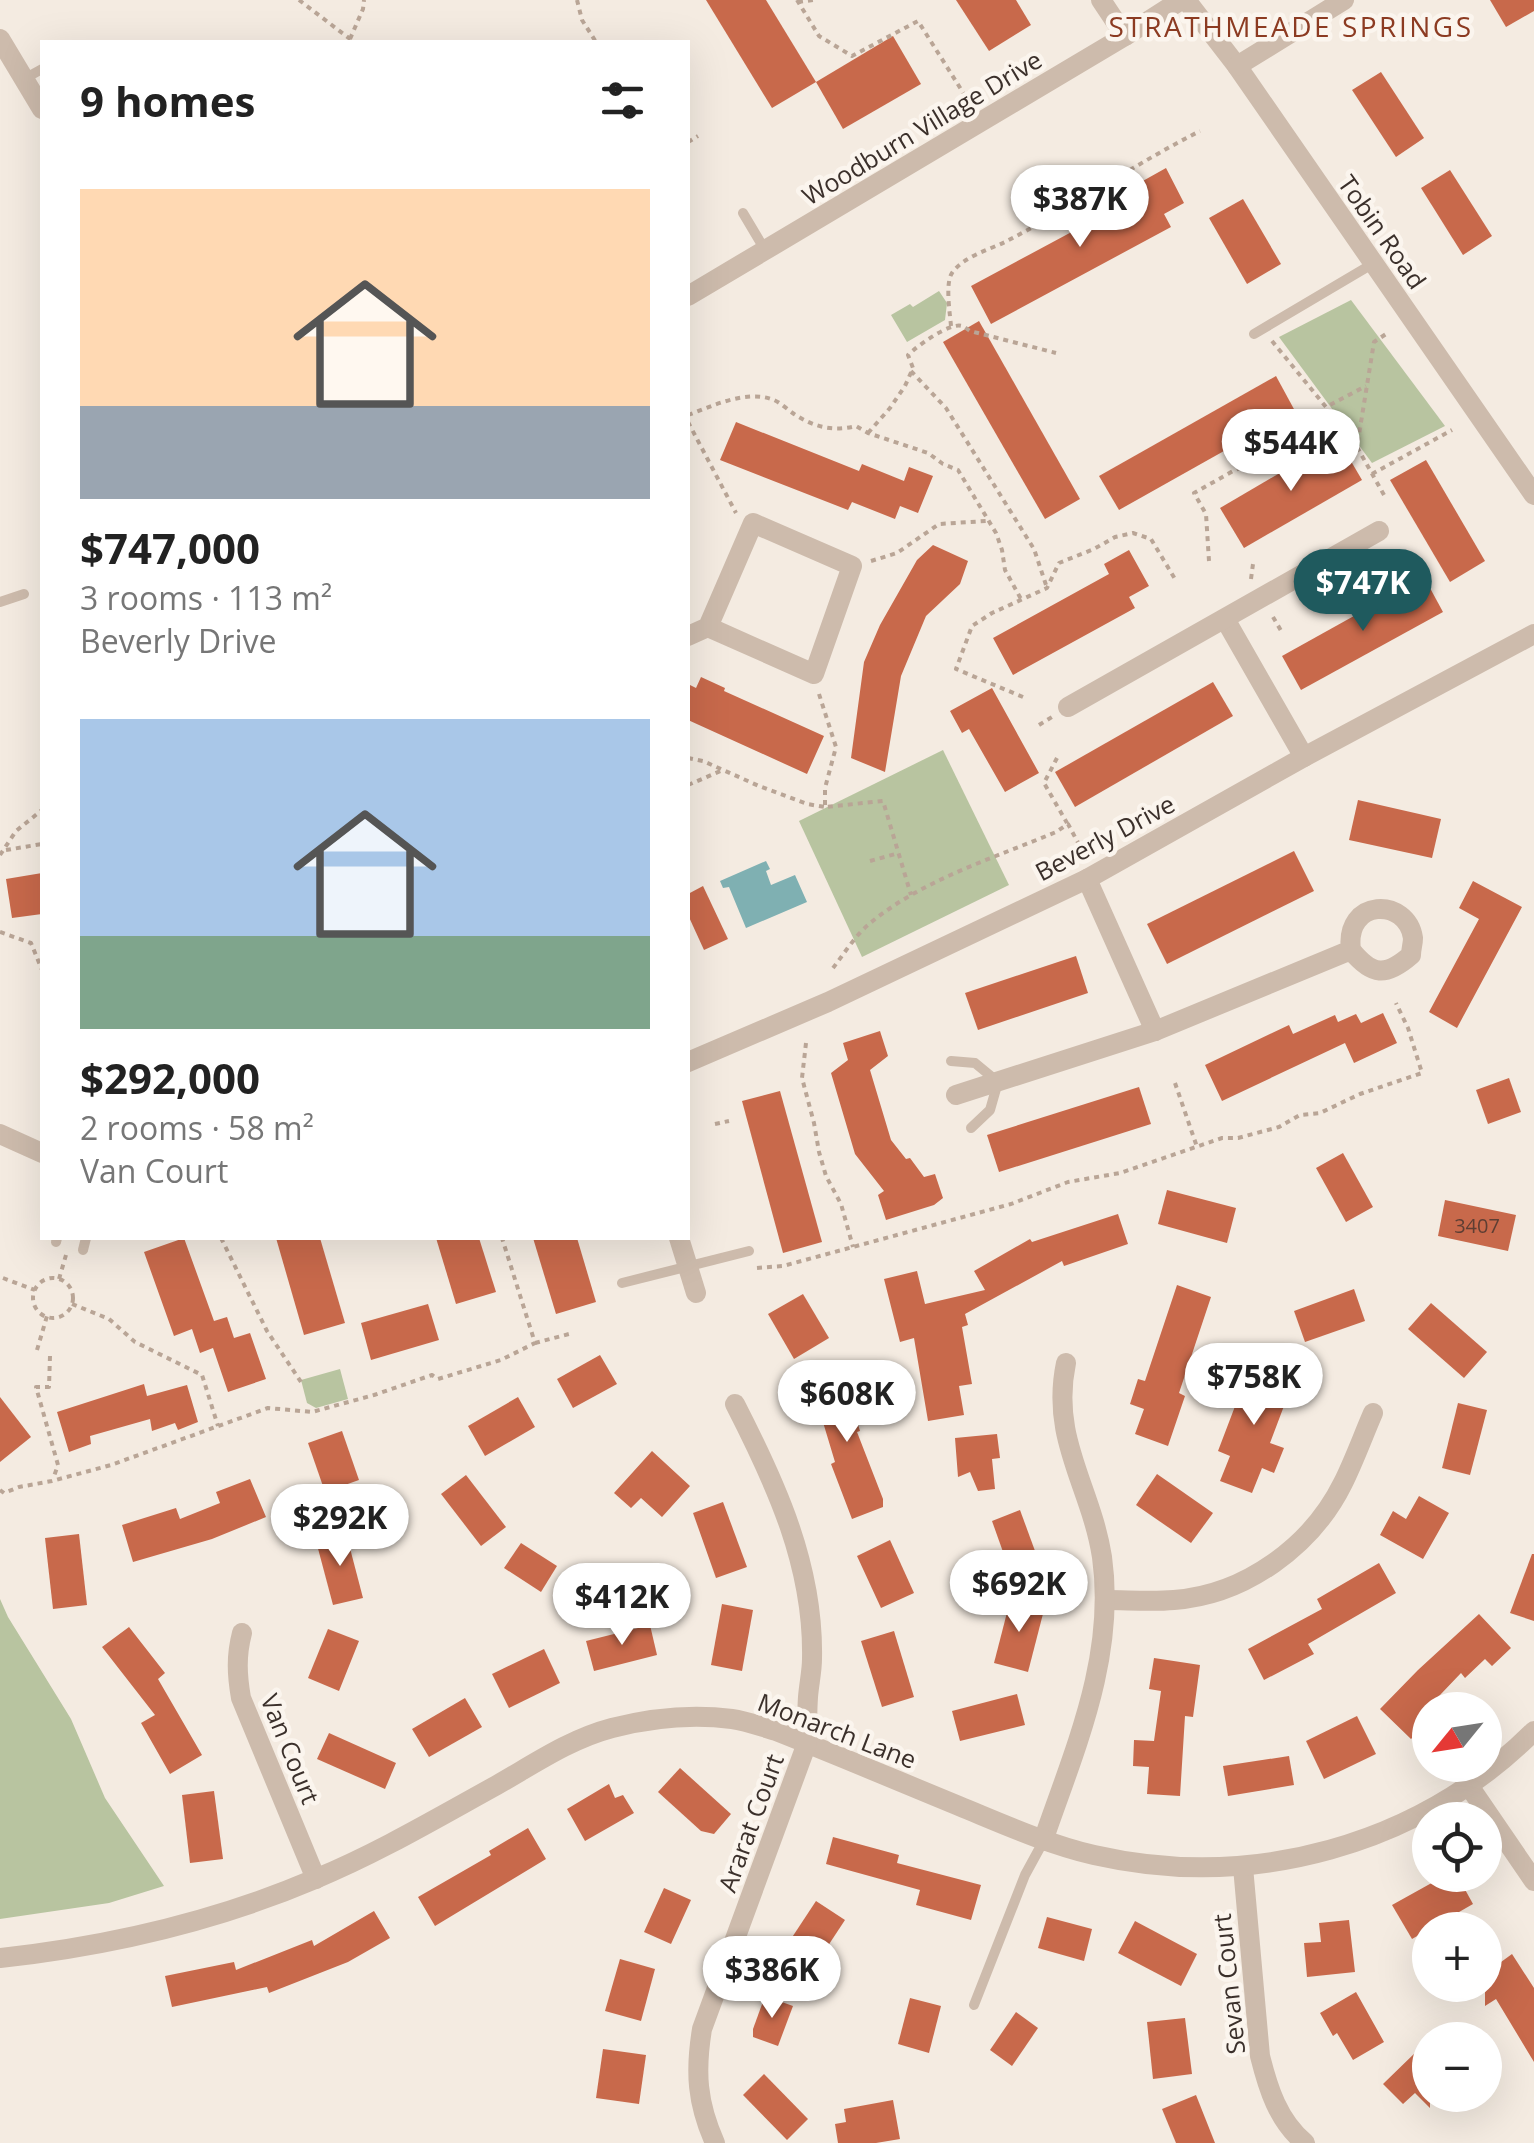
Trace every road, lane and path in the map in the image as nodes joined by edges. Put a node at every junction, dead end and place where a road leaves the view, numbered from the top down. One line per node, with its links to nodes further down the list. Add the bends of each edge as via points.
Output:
1 (299, 0): 11 (path)
2 (364, 0): 12 (path)
3 (577, 0): 13 (path)
4 (814, 0): 8 (path)
5 (1101, 0): 9 (street)
6 (1184, 0): 9 (street, Woodburn Village Drive); 14 (street, Tobin Road)
7 (1344, 0): 14 (street)
8 (798, 1): 17 (path, via 819,36 852,56 918,21)
9 (1125, 36): 17 (street, Woodburn Village Drive)
10 (0, 39): 15 (street)
11 (351, 40)
12 (352, 40)
13 (595, 40)
14 (1237, 66): 23 (street, Tobin Road)
15 (33, 74): 16 (street)
16 (40, 101)
17 (981, 122): 22 (street, Woodburn Village Drive)
18 (1200, 132): 25 (path, via 952,271)
19 (698, 136): 20 (path)
20 (690, 141)
21 (743, 213): 22 (lane)
22 (765, 250): 24 (street, Woodburn Village Drive)
23 (1374, 263): 26 (lane); 38 (street, Tobin Road)
24 (690, 295)
25 (951, 326): 29 (path); 30 (path, via 908,355)
26 (1254, 334)
27 (1386, 334): 31 (path, via 1374,342)
28 (1269, 337): 32 (path)
29 (1056, 353)
30 (912, 371): 36 (path); 46 (path, via 946,408 1034,549)
31 (1367, 386): 32 (path); 37 (path, via 1357,447)
32 (1326, 407): 43 (path, via 1318,433 1194,493 1206,514)
33 (690, 418): 36 (path, via 723,401 772,399 828,430 856,426)
34 (690, 423): 42 (path)
35 (1452, 430): 37 (path)
36 (868, 432): 40 (path, via 958,470)
37 (1372, 474): 39 (path)
38 (1534, 494)
39 (1384, 495)
40 (988, 521): 44 (path, via 939,524 897,553); 48 (path)
41 (1378, 532): 50 (street)
42 (748, 534): 44 (street, via 753,523); 51 (street)
43 (1208, 561)
44 (852, 566): 54 (street)
45 (1175, 579): 46 (path, via 1151,539 1133,533 1059,563)
46 (1047, 588): 48 (path)
47 (24, 594): 49 (lane)
48 (1020, 599): 55 (path, via 972,626 956,668)
49 (0, 602)
50 (1225, 618): 56 (street); 57 (street)
51 (708, 627): 53 (street); 54 (street)
52 (1534, 634): 57 (street, Beverly Drive)
53 (690, 635)
54 (814, 674): 62 (path, via 836,746)
55 (1023, 697)
56 (1068, 707)
57 (1304, 756): 71 (street, Beverly Drive)
58 (690, 758): 60 (path)
59 (1057, 758): 64 (path, via 1044,783)
60 (723, 770): 61 (path); 62 (path)
61 (690, 785)
62 (825, 807): 68 (path, via 883,800)
63 (40, 812): 66 (path, via 16,831)
64 (1068, 824): 67 (path); 72 (path)
65 (40, 844): 66 (path)
66 (6, 850): 69 (path)
67 (1082, 850)
68 (898, 853): 70 (path); 72 (path)
69 (0, 855)
70 (870, 861)
71 (1088, 879): 78 (street); 80 (street, Beverly Drive)
72 (911, 895): 76 (path, via 864,928)
73 (0, 932): 75 (path, via 32,943)
74 (1351, 950): 78 (street)
75 (40, 965)
76 (833, 968)
77 (1396, 1003): 89 (path, via 1422,1073 1320,1114)
78 (1155, 1031): 82 (street)
79 (806, 1043): 96 (path, via 802,1078 826,1176)
80 (690, 1061)
81 (951, 1061): 82 (lane, via 975,1063)
82 (998, 1082): 84 (street); 87 (lane, via 990,1110)
83 (1175, 1083): 89 (path)
84 (956, 1095)
85 (729, 1121): 86 (path)
86 (715, 1124)
87 (971, 1128)
88 (0, 1134): 90 (street)
89 (1198, 1147): 96 (path)
90 (40, 1153)
91 (86, 1240): 97 (lane)
92 (221, 1240): 113 (path)
93 (503, 1240): 109 (path)
94 (681, 1240): 99 (street)
95 (69, 1246): 102 (path)
96 (853, 1248): 100 (path)
97 (83, 1250)
98 (748, 1251): 99 (lane)
99 (688, 1266): 103 (lane); 105 (street)
100 (753, 1268)
101 (3, 1278): 104 (path)
102 (59, 1279): 104 (path, via 48,1278); 106 (path, via 70,1288)
103 (622, 1283)
104 (35, 1290): 107 (path, via 37,1309)
105 (696, 1293)
106 (72, 1304): 107 (path, via 62,1315); 116 (path, via 202,1375)
107 (47, 1316): 110 (path)
108 (569, 1334): 109 (path)
109 (535, 1343): 116 (path, via 500,1360 312,1412 268,1408)
110 (38, 1350)
111 (50, 1356): 117 (path, via 49,1387 36,1387 58,1465)
112 (1066, 1363): 119 (street, via 1065,1436 1099,1541)
113 (302, 1385)
114 (735, 1404): 122 (street, Ararat Court, via 768,1469 804,1574 812,1660)
115 (1373, 1413): 119 (street, via 1324,1514 1274,1564 1207,1595)
116 (218, 1426): 117 (path)
117 (52, 1481): 118 (path)
118 (0, 1490)
119 (1105, 1600): 124 (street, via 1094,1692)
120 (242, 1633): 126 (street, Van Court, via 241,1698)
121 (1534, 1731): 123 (street, Monarch Lane)
122 (806, 1743): 124 (street, Monarch Lane); 126 (street, Monarch Lane, via 735,1720 692,1717 608,1729); 130 (street, Ararat Court, via 702,2028 698,2092)
123 (1470, 1786): 125 (street, Monarch Lane, via 1391,1830 1342,1848); 127 (street)
124 (1043, 1841): 125 (street, Monarch Lane, via 1142,1864); 129 (lane)
125 (1242, 1867): 131 (street, Sevan Court, via 1260,2056 1282,2116)
126 (316, 1879): 128 (street, Monarch Lane, via 154,1933)
127 (1534, 1881)
128 (0, 1958)
129 (974, 2005)
130 (715, 2143)
131 (1304, 2143)

